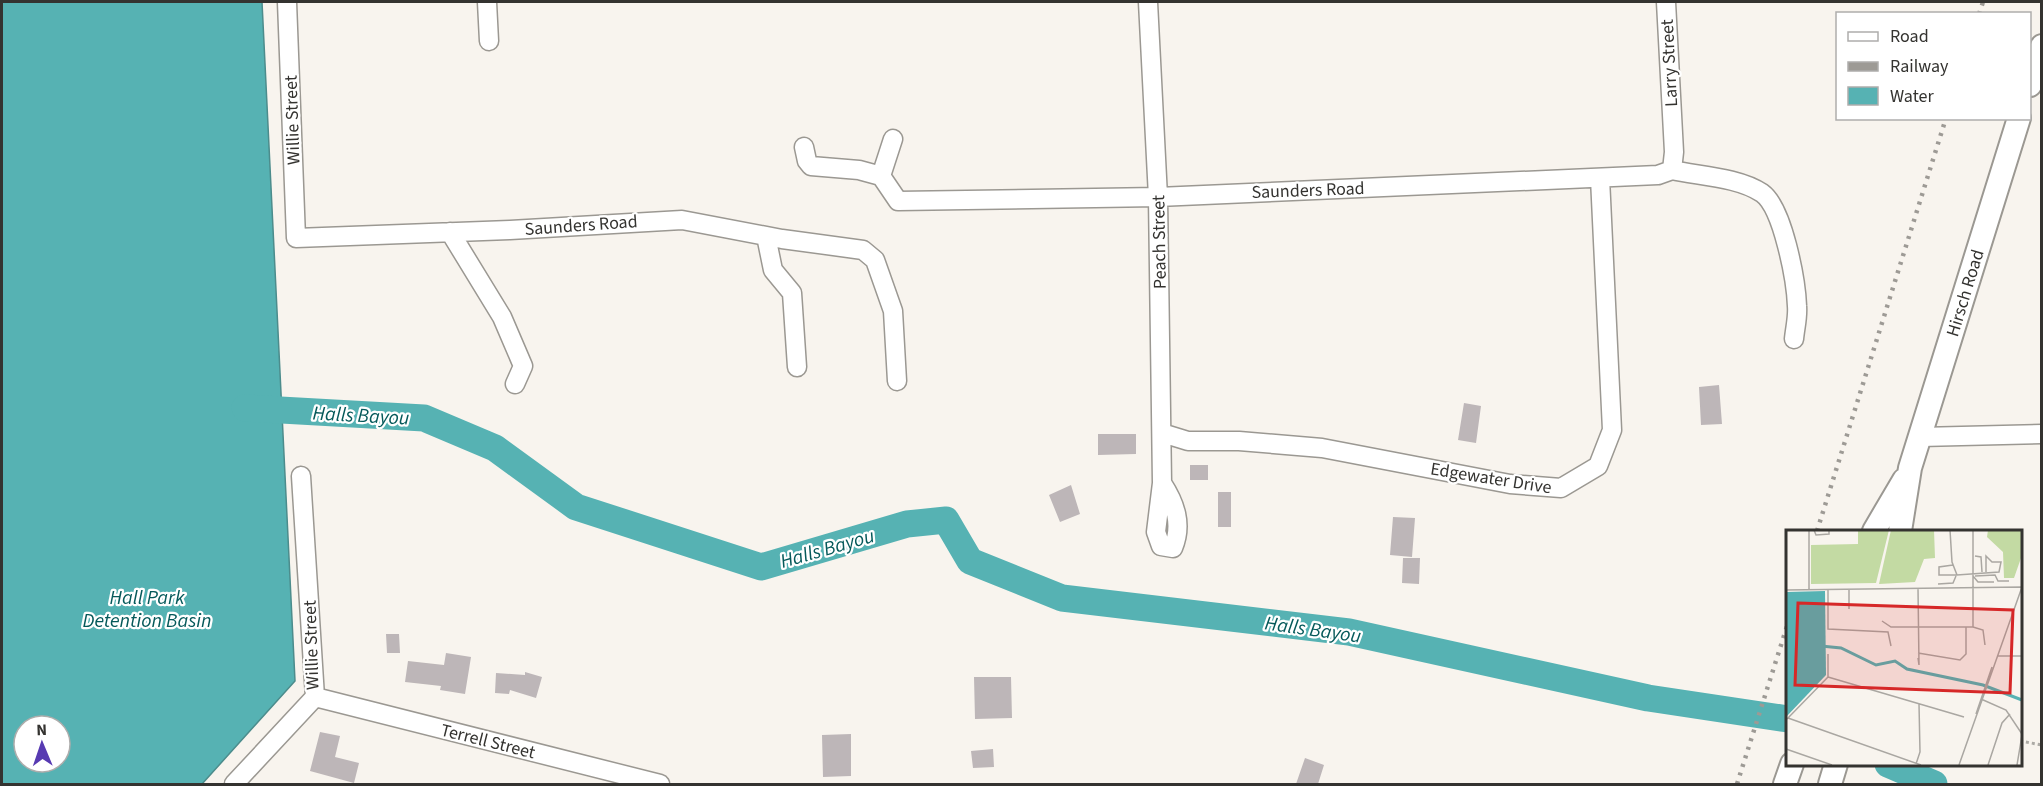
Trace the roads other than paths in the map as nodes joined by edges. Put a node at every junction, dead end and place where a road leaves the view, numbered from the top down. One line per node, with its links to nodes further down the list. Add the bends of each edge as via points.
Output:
1 (287, 2): 17 (street, Willie Street)
2 (487, 2): 5 (street)
3 (1148, 2): 14 (street, Peach Street)
4 (1666, 2): 11 (street, Larry Street)
5 (489, 41)
6 (2042, 46): 7 (main road)
7 (2031, 81)
8 (2018, 120): 24 (main road, Hirsch Road)
9 (893, 139): 12 (street)
10 (804, 147): 12 (street, via 811,166)
11 (1672, 170): 13 (street, Saunders Road, via 1658,175); 18 (street, via 1738,183 1761,192 1771,202 1786,247 1798,307)
12 (881, 176): 14 (street, Saunders Road, via 898,201)
13 (1600, 178): 14 (street, Saunders Road); 22 (street, Edgewater Drive, via 1612,430 1598,465 1561,488 1510,484 1322,448 1188,441)
14 (1158, 197): 22 (street, Peach Street)
15 (450, 232): 16 (street, Saunders Road, via 682,220); 17 (street, Saunders Road); 21 (street, via 502,318 523,366)
16 (766, 236): 19 (street, via 773,270 792,294); 20 (street, Saunders Road, via 863,250 875,260 893,311)
17 (296, 238)
18 (1794, 339)
19 (796, 367)
20 (897, 381)
21 (515, 384)
22 (1162, 434): 27 (street, Peach Street)
23 (2042, 434): 24 (street)
24 (1920, 437): 25 (main road, Hirsch Road)
25 (1910, 468): 28 (main road, Hirsch Road); 29 (main road, Hirsch Road)
26 (301, 476): 30 (street, Willie Street)
27 (1162, 483)
28 (1875, 530)
29 (1900, 530)
30 (315, 697): 33 (street, Willie Street); 34 (street, Terrell Street)
31 (1792, 765): 35 (main road)
32 (1836, 765): 36 (main road)
33 (234, 784)
34 (660, 784)
35 (1785, 784)
36 (1830, 784)

